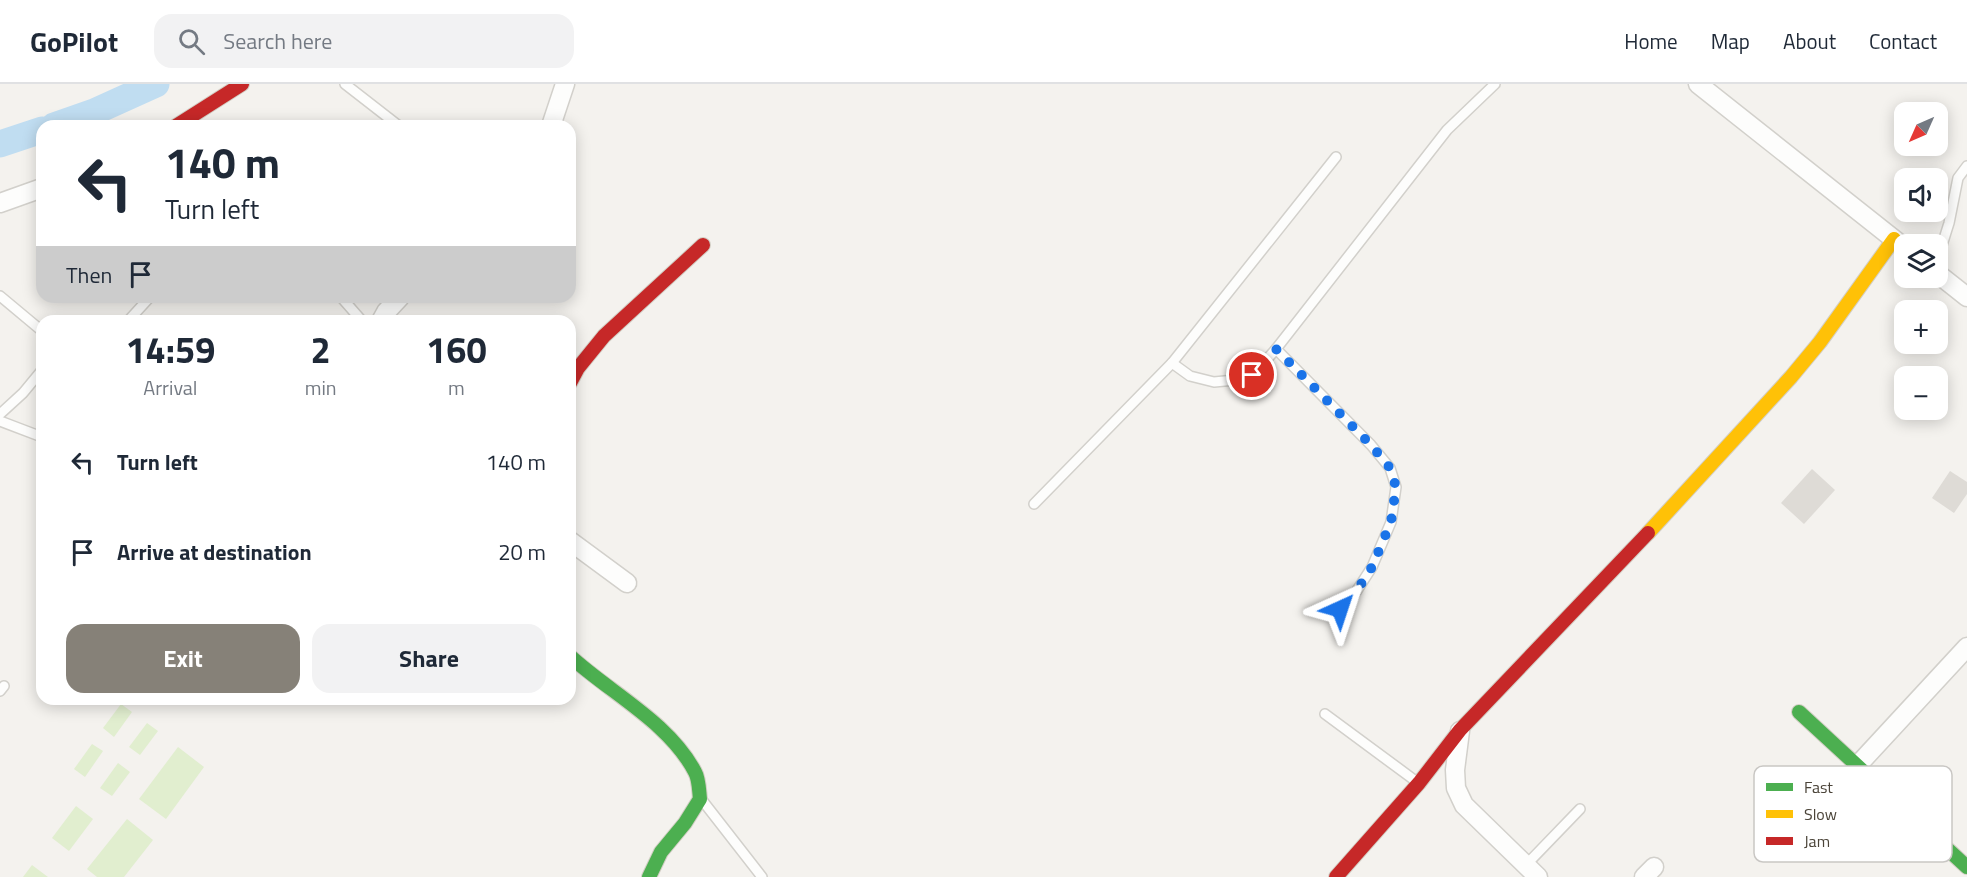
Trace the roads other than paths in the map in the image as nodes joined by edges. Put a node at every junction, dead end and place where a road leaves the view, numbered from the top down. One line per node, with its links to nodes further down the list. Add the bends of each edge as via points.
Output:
1 (242, 84): 6 (street)
2 (345, 84): 7 (lane)
3 (565, 84): 8 (street)
4 (1495, 84): 27 (lane, via 1447,130)
5 (1698, 84): 14 (street)
6 (185, 120)
7 (391, 120)
8 (553, 120)
9 (1335, 157): 28 (lane)
10 (1967, 166): 13 (lane, via 1958,178)
11 (36, 190): 12 (street)
12 (0, 203)
13 (1945, 234)
14 (1894, 240)
15 (703, 245): 29 (street, via 604,336)
16 (1894, 250): 42 (street, via 1791,377)
17 (1948, 282): 19 (street)
18 (0, 296): 26 (lane)
19 (1967, 297)
20 (144, 303): 23 (lane)
21 (346, 303): 24 (lane)
22 (394, 303): 25 (street)
23 (134, 315)
24 (357, 315)
25 (384, 315)
26 (36, 327)
27 (1276, 349): 28 (lane, via 1252,375 1235,380 1214,382 1190,376); 37 (lane, via 1371,445 1390,468 1396,487 1391,522 1372,567)
28 (1172, 363): 34 (lane)
29 (576, 372)
30 (36, 377): 31 (lane)
31 (0, 414)
32 (0, 421): 33 (lane)
33 (36, 435)
34 (1034, 504)
35 (576, 545): 36 (street)
36 (627, 583)
37 (1340, 609)
38 (1967, 647): 43 (street)
39 (576, 662): 45 (street, via 633,704 680,749 696,774)
40 (1799, 712): 43 (street)
41 (1325, 714): 44 (lane)
42 (1460, 729): 44 (street); 49 (street, via 1455,771 1456,788 1464,805)
43 (1857, 766)
44 (1419, 783): 52 (street)
45 (700, 799): 50 (street, via 661,852); 51 (lane)
46 (1580, 809): 49 (lane)
47 (1952, 853): 48 (street)
48 (1967, 867)
49 (1532, 871)
50 (649, 877)
51 (762, 877)
52 (1336, 877)

